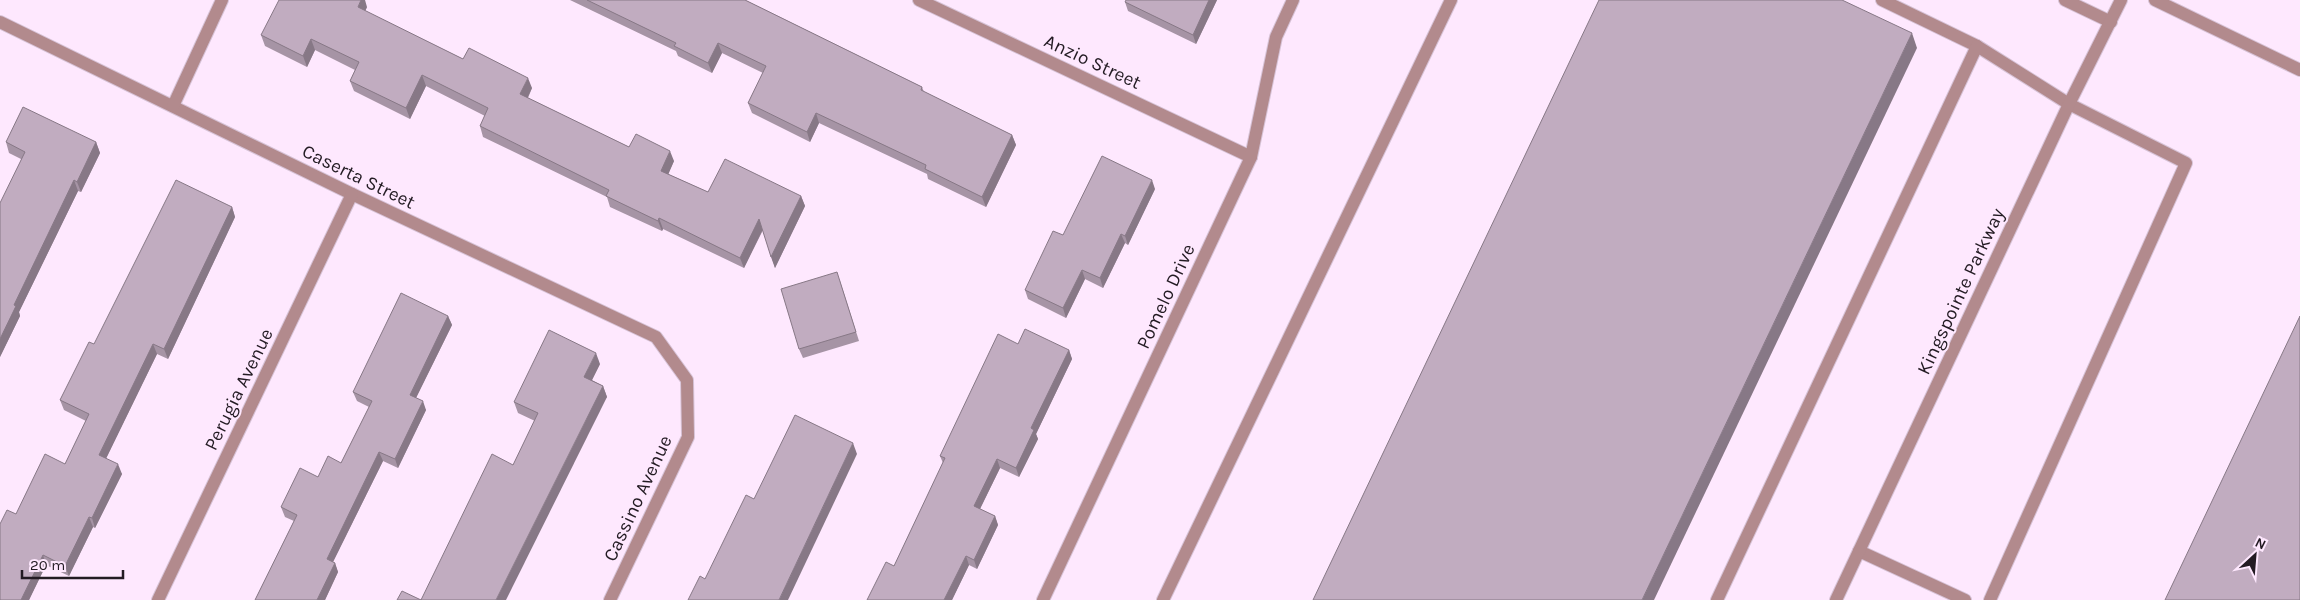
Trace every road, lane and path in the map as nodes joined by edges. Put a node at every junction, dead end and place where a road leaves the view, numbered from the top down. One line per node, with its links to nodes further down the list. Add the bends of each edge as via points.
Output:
1 (222, 0): 14 (street)
2 (919, 0): 15 (street, Anzio Street)
3 (1294, 0): 15 (street, Pomelo Drive, via 1276,37)
4 (1451, 0): 22 (street)
5 (1882, 0): 11 (street)
6 (2065, 0): 10 (street)
7 (2121, 0): 10 (street, Kingspointe Parkway)
8 (2155, 0): 12 (street)
9 (0, 22): 14 (street, Caserta Street)
10 (2111, 22): 13 (street, Kingspointe Parkway)
11 (1977, 46): 13 (street); 23 (street)
12 (2300, 70)
13 (2069, 104): 18 (street, Kingspointe Parkway); 26 (street, via 2186,163)
14 (172, 106): 16 (street, Caserta Street)
15 (1250, 157): 21 (street, Pomelo Drive)
16 (352, 194): 17 (street, Caserta Street, via 656,337); 19 (street, Perugia Avenue)
17 (687, 380): 20 (street, Cassino Avenue, via 688,437)
18 (1859, 552): 24 (street, Kingspointe Parkway); 25 (street)
19 (158, 600)
20 (610, 600)
21 (1043, 600)
22 (1163, 600)
23 (1717, 600)
24 (1836, 600)
25 (1965, 600)
26 (1990, 600)

